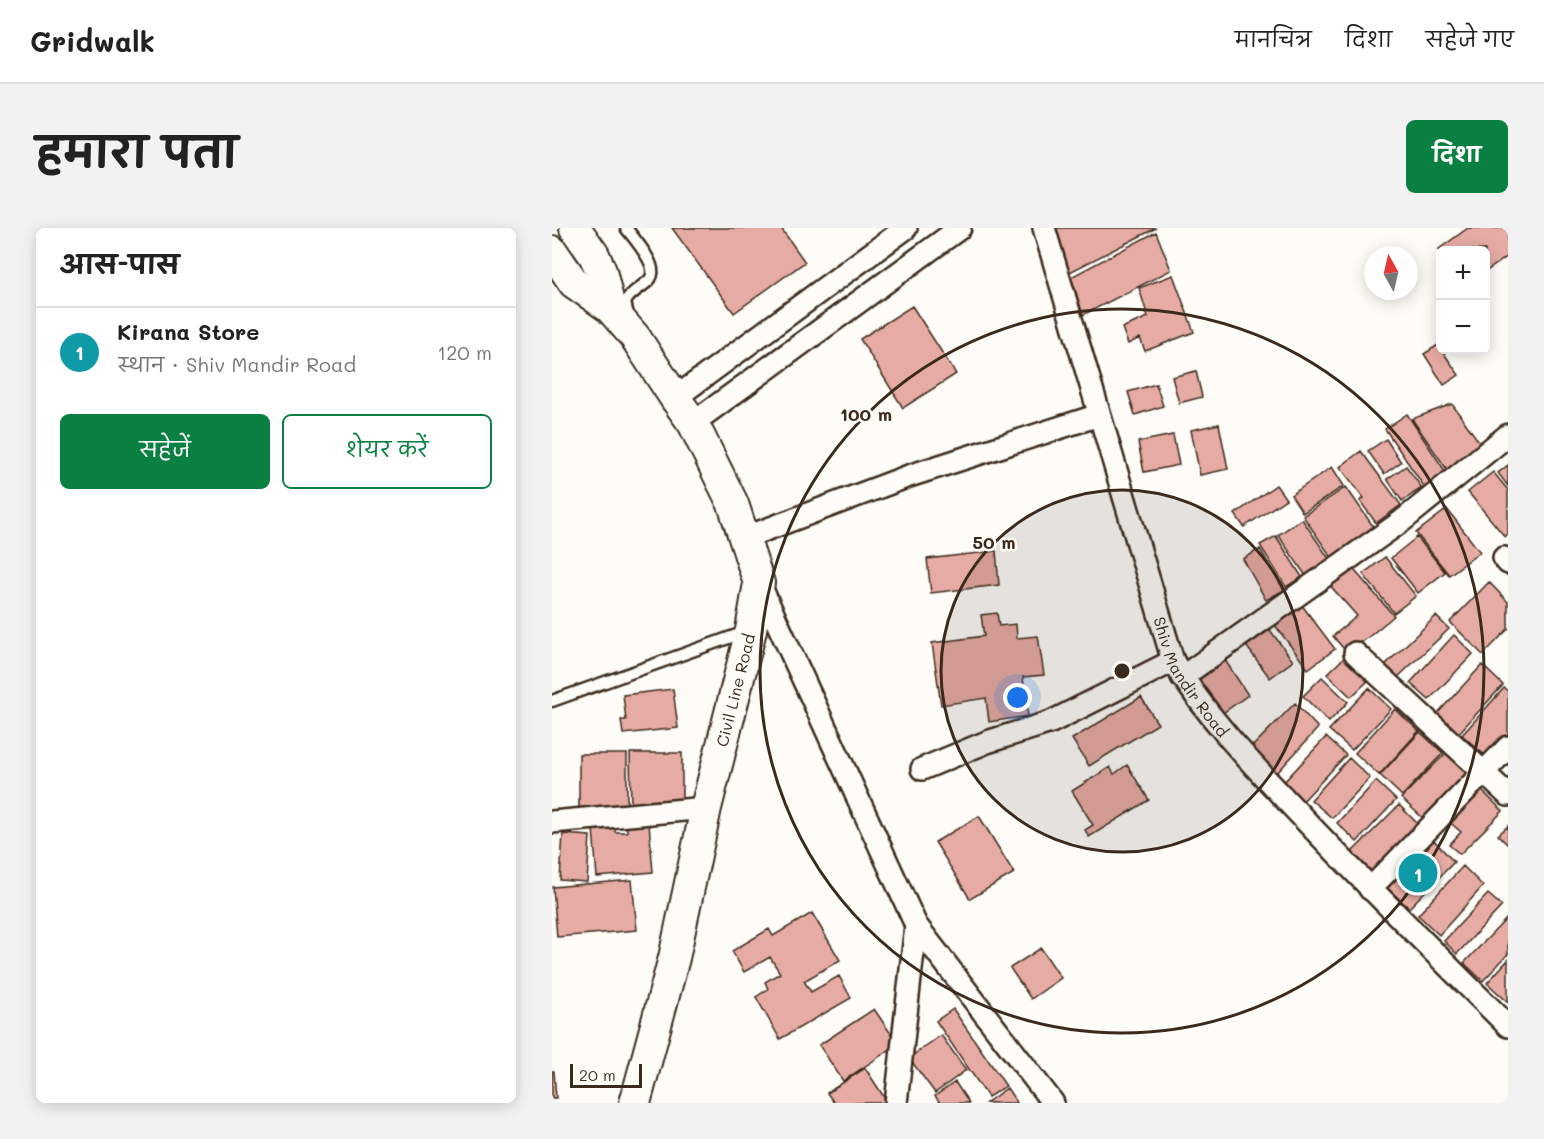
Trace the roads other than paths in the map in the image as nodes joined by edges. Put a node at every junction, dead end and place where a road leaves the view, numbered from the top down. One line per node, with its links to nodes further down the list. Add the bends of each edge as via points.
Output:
1 (575, 228): 7 (street, via 594,255)
2 (626, 228): 8 (lane, via 653,273 625,302)
3 (906, 228): 9 (street)
4 (1044, 228): 10 (street, Shiv Mandir Road)
5 (948, 231): 11 (street)
6 (552, 251): 7 (street, via 574,283)
7 (610, 308): 8 (street, Civil Line Road)
8 (634, 337): 9 (street, Civil Line Road)
9 (675, 398): 11 (street, Civil Line Road)
10 (1099, 415): 13 (street, via 909,476); 17 (street, Shiv Mandir Road)
11 (693, 423): 13 (street, Civil Line Road, via 733,504)
12 (1508, 435): 17 (street, via 1402,521)
13 (744, 538): 14 (street, Civil Line Road)
14 (759, 583): 15 (street, Civil Line Road); 26 (street)
15 (751, 630): 18 (lane); 23 (street, Civil Line Road)
16 (1355, 654): 21 (street)
17 (1177, 669): 20 (street, via 1052,722 987,742); 25 (street, Shiv Mandir Road, via 1235,745)
18 (552, 701)
19 (1508, 747): 21 (street)
20 (922, 769)
21 (1484, 772): 22 (street); 25 (street)
22 (1508, 795)
23 (706, 808): 24 (street); 28 (street, Civil Line Road, via 674,958)
24 (552, 822)
25 (1370, 889): 27 (street, Shiv Mandir Road)
26 (916, 925): 29 (street); 30 (street)
27 (1508, 1026)
28 (635, 1103)
29 (896, 1103)
30 (1053, 1103)

